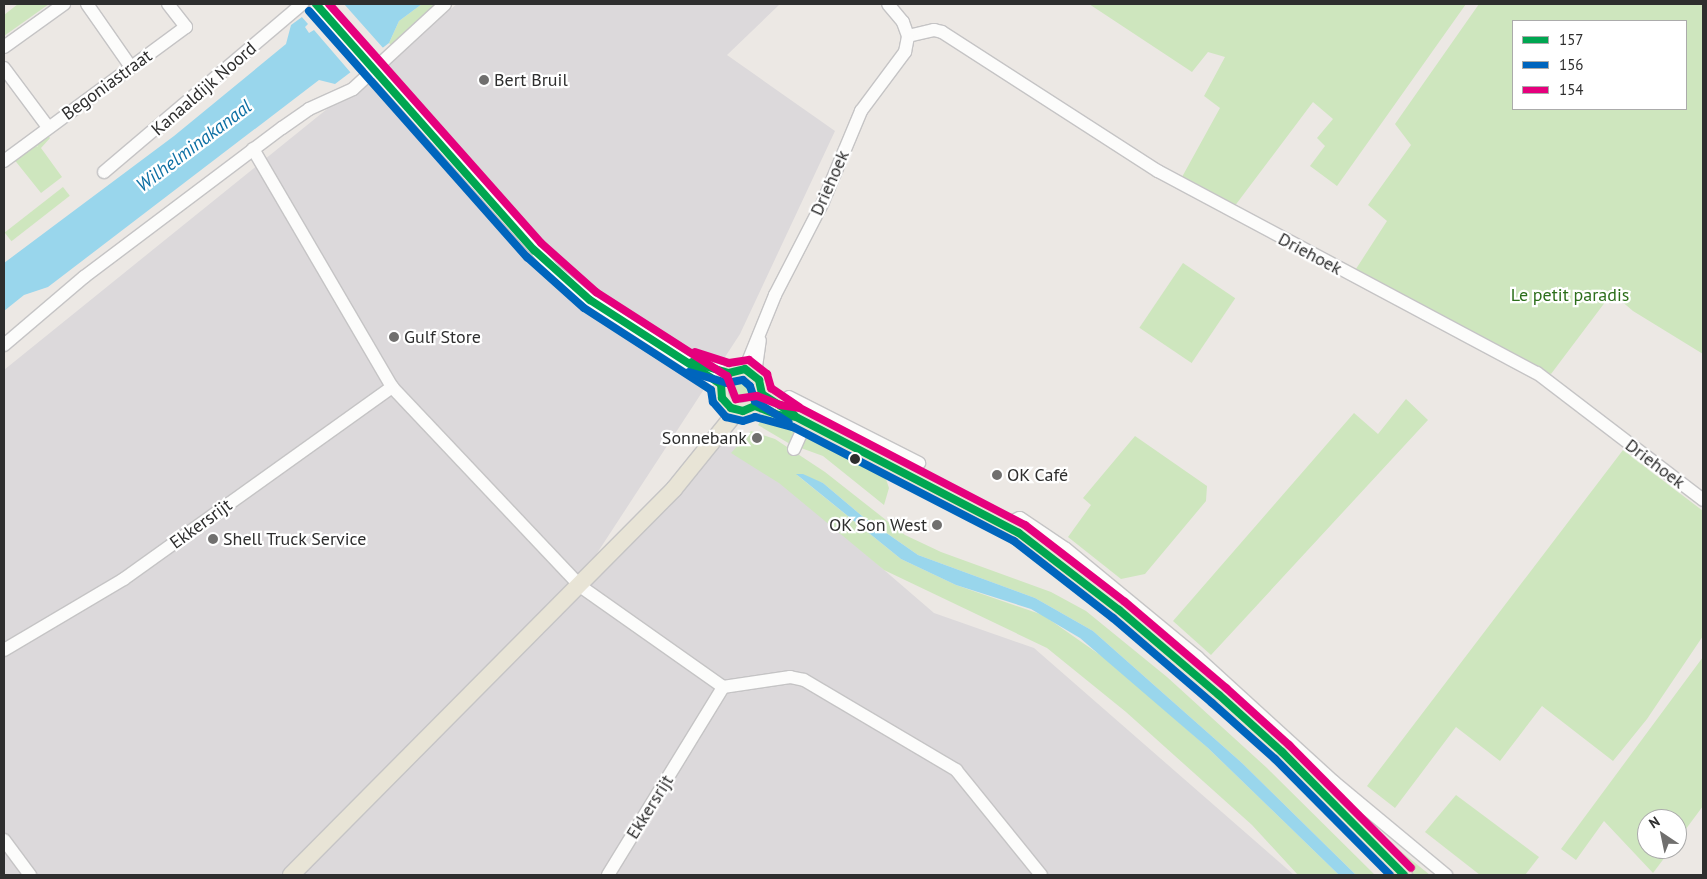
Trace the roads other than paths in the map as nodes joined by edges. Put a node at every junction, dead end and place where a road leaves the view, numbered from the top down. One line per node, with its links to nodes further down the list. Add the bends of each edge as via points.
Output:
1 (64, 4): 9 (street)
2 (87, 4): 11 (street)
3 (168, 4): 11 (street, Begoniastraat, via 186,27)
4 (302, 4): 16 (street, Kanaaldijk Noord)
5 (316, 4): 10 (street)
6 (445, 4): 10 (street)
7 (888, 4): 8 (street, via 903,22)
8 (908, 36): 18 (street, Driehoek, via 905,52 861,111 823,202 775,294 759,335 762,345); 28 (street, Driehoek, via 934,30 942,32 1158,171 1537,373)
9 (4, 47)
10 (370, 65): 14 (street, via 353,88 309,108); 19 (street, via 554,270 590,300 700,372)
11 (131, 67): 13 (street, Begoniastraat)
12 (4, 68): 13 (street)
13 (48, 127): 15 (street, Begoniastraat)
14 (253, 149): 17 (street, via 84,277); 20 (street)
15 (4, 161)
16 (104, 172)
17 (4, 345)
18 (750, 372): 19 (main road); 22 (main road, via 759,380)
19 (725, 379): 23 (main road)
20 (392, 387): 30 (street); 31 (street, Ekkersrijt, via 124,579)
21 (789, 397): 25 (street)
22 (758, 400): 23 (main road); 24 (main road, via 778,415)
23 (731, 407): 30 (main road, via 711,442 674,488)
24 (801, 419): 25 (main road); 26 (street)
25 (837, 430): 27 (street); 29 (main road)
26 (794, 449)
27 (919, 463)
28 (1703, 500)
29 (1004, 524): 38 (main road, via 1089,586 1219,695 1282,752); 39 (street, via 1020,518 1066,549 1197,657 1334,782)
30 (580, 586): 32 (street); 35 (main road)
31 (4, 650)
32 (724, 687): 36 (street, Ekkersrijt); 37 (street, via 790,677 804,680 956,770)
33 (4, 840): 34 (street)
34 (30, 875)
35 (291, 875)
36 (608, 875)
37 (1041, 875)
38 (1404, 875)
39 (1446, 875)

